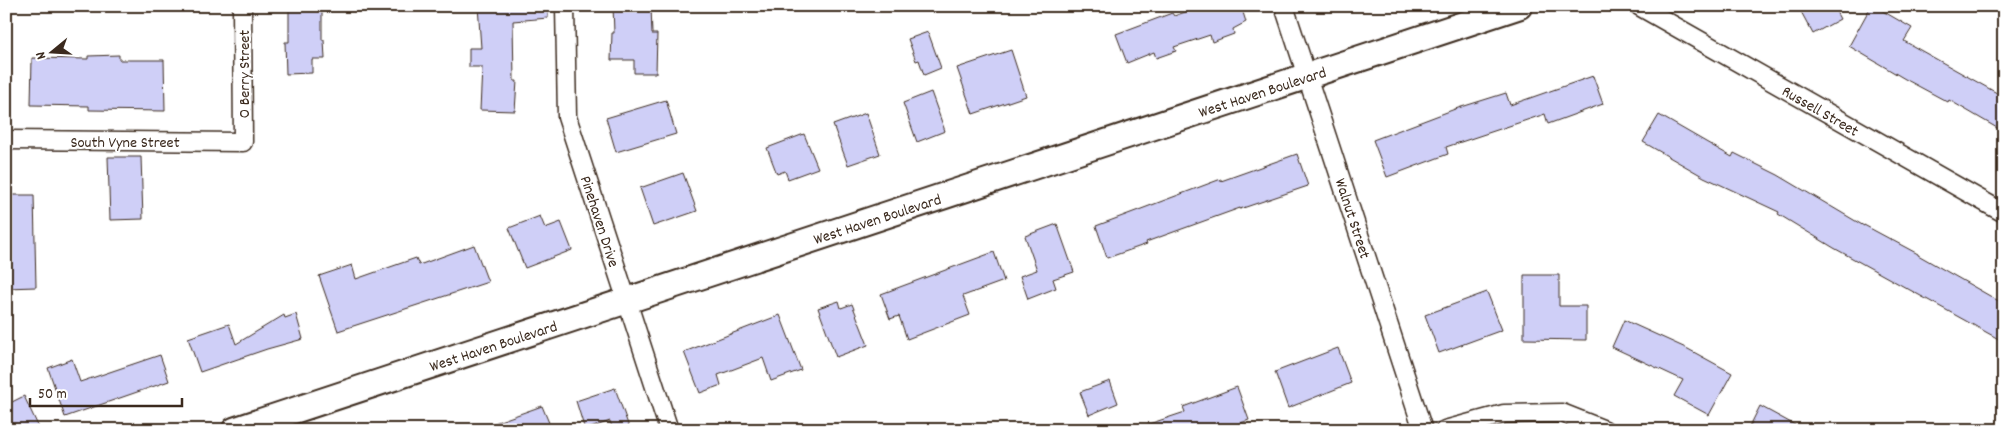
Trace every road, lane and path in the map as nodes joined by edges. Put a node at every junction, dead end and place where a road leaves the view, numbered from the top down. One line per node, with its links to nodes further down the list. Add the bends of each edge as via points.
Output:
1 (242, 6): 8 (street, O Berry Street)
2 (565, 6): 10 (street, Pinehaven Drive, via 567,117)
3 (1284, 6): 6 (street, Walnut Street)
4 (1519, 6): 6 (street, West Haven Boulevard)
5 (1639, 6): 9 (street, Russell Street)
6 (1307, 76): 10 (street, West Haven Boulevard); 13 (street, Walnut Street)
7 (6, 140): 8 (street, South Vyne Street)
8 (243, 142)
9 (2004, 213)
10 (627, 301): 11 (street, West Haven Boulevard); 12 (street, Pinehaven Drive)
11 (235, 430)
12 (669, 430)
13 (1424, 430)
14 (1445, 430): 15 (street, via 1504,414 1562,413)
15 (1605, 430)

